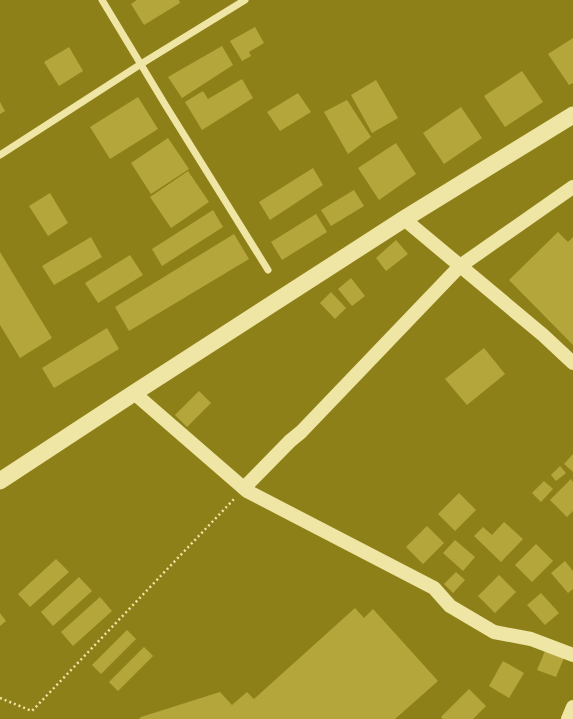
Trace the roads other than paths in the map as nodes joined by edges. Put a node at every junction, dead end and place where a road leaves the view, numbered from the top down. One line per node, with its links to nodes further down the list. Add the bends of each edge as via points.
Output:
1 (102, 0): 3 (lane)
2 (245, 0): 3 (lane)
3 (141, 64): 5 (lane); 9 (lane)
4 (573, 115): 7 (street)
5 (0, 155)
6 (573, 187): 8 (street)
7 (404, 219): 8 (street); 11 (street)
8 (460, 266): 10 (street, via 543,335); 13 (street)
9 (268, 270)
10 (573, 364)
11 (134, 393): 12 (street); 13 (street)
12 (0, 481)
13 (244, 488): 14 (street, via 434,588 450,606 494,632 531,639)
14 (573, 655)
15 (573, 707): 16 (street)
16 (568, 719)

